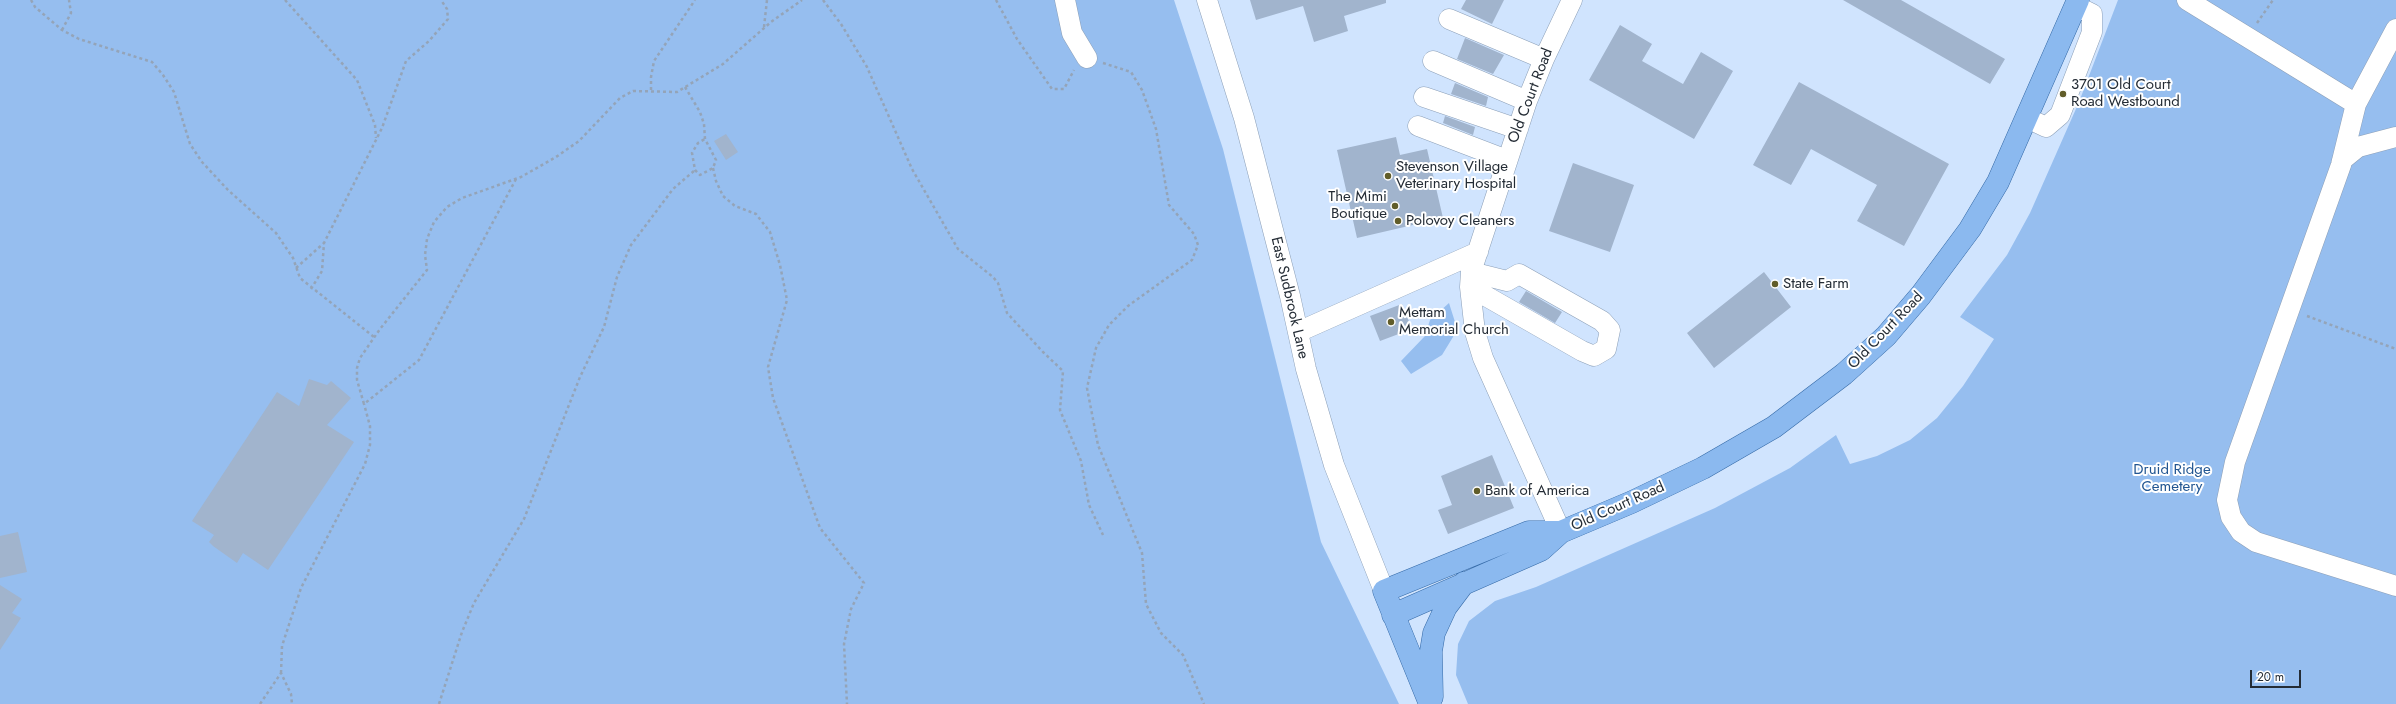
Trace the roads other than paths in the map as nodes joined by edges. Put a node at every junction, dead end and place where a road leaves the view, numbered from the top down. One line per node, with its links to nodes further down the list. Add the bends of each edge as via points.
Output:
1 (1065, 0): 8 (street, via 1072,33)
2 (1207, 0): 23 (street, East Sudbrook Lane, via 1244,118)
3 (1572, 0): 9 (street, Old Court Road)
4 (2187, 0): 14 (street)
5 (2077, 3): 15 (main road, Old Court Road); 15 (street, via 2092,14 2092,32 2060,115 2046,127)
6 (1448, 19): 9 (street)
7 (2392, 36): 11 (street); 14 (street)
8 (1087, 58)
9 (1544, 59): 13 (street, Old Court Road)
10 (1433, 61): 13 (street)
11 (2396, 63)
12 (1424, 97): 17 (street)
13 (1527, 101): 17 (street, Old Court Road)
14 (2356, 104): 20 (street)
15 (2027, 118): 24 (main road, Old Court Road, via 1998,182 1970,229 1921,295 1886,336 1844,374 1750,442 1632,502)
16 (1418, 126): 19 (street)
17 (1518, 129): 19 (street, Old Court Road)
18 (2396, 137): 20 (street, via 2358,147)
19 (1507, 160): 21 (street, Old Court Road)
20 (2342, 160): 26 (street, via 2235,462 2227,500 2231,517 2241,532 2256,542)
21 (1478, 252): 22 (street, Old Court Road); 23 (street)
22 (1470, 279): 22 (street, via 1582,351 1594,356 1606,349 1610,330 1602,321 1519,274 1507,281); 24 (street, Old Court Road, via 1474,332 1483,358)
23 (1298, 332): 27 (street, East Sudbrook Lane, via 1334,465)
24 (1561, 532): 25 (main road, Old Court Road, via 1541,550); 27 (main road, Old Court Road, via 1529,532)
25 (1465, 582): 28 (main road, Old Court Road); 29 (main road, via 1446,607 1434,633 1431,651)
26 (2396, 586)
27 (1384, 591): 28 (main road)
28 (1393, 615): 29 (main road)
29 (1431, 704)

